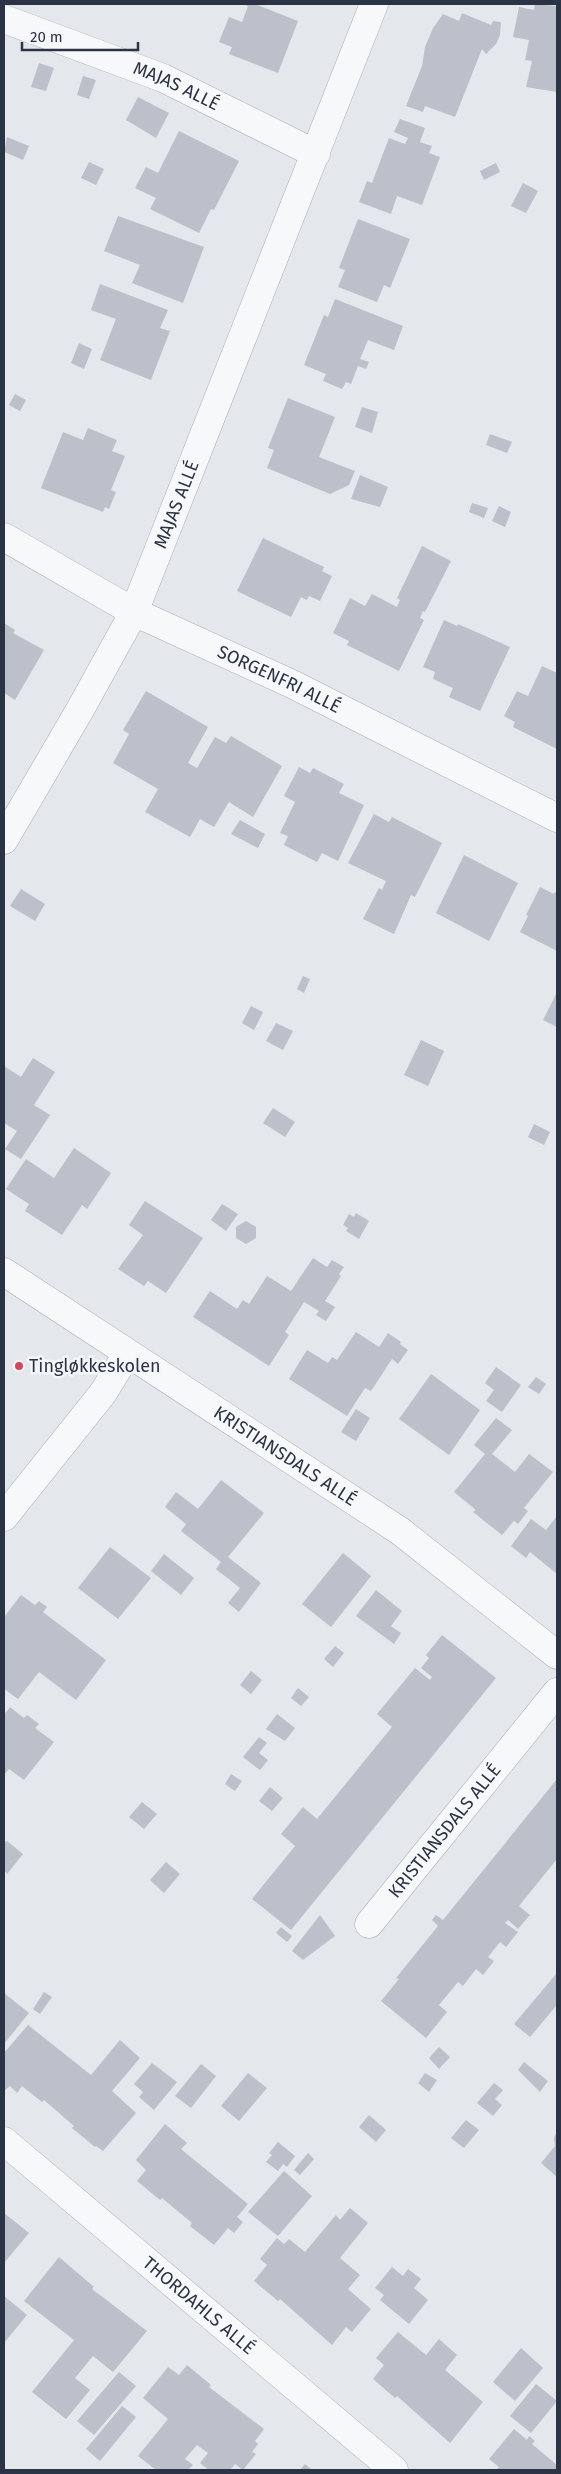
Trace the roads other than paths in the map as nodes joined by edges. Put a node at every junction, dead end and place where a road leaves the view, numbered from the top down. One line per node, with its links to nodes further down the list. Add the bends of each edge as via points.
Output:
1 (374, 4): 3 (street, MAJAS ALLÉ)
2 (4, 19): 3 (street, MAJAS ALLÉ, via 162,78)
3 (316, 154): 5 (street, MAJAS ALLÉ)
4 (4, 537): 5 (street, SORGENFRI ALLÉ)
5 (134, 612): 6 (street, SORGENFRI ALLÉ, via 292,684); 7 (street, MAJAS ALLÉ)
6 (557, 818)
7 (4, 840)
8 (4, 1272): 9 (street, KRISTIANSDALS ALLÉ)
9 (127, 1354): 10 (street, via 102,1393); 11 (street, KRISTIANSDALS ALLÉ, via 400,1532)
10 (4, 1517)
11 (557, 1655)
12 (557, 1692): 13 (street, KRISTIANSDALS ALLÉ)
13 (369, 1924)
14 (4, 2141): 15 (street, THORDAHLS ALLÉ)
15 (394, 2470)

